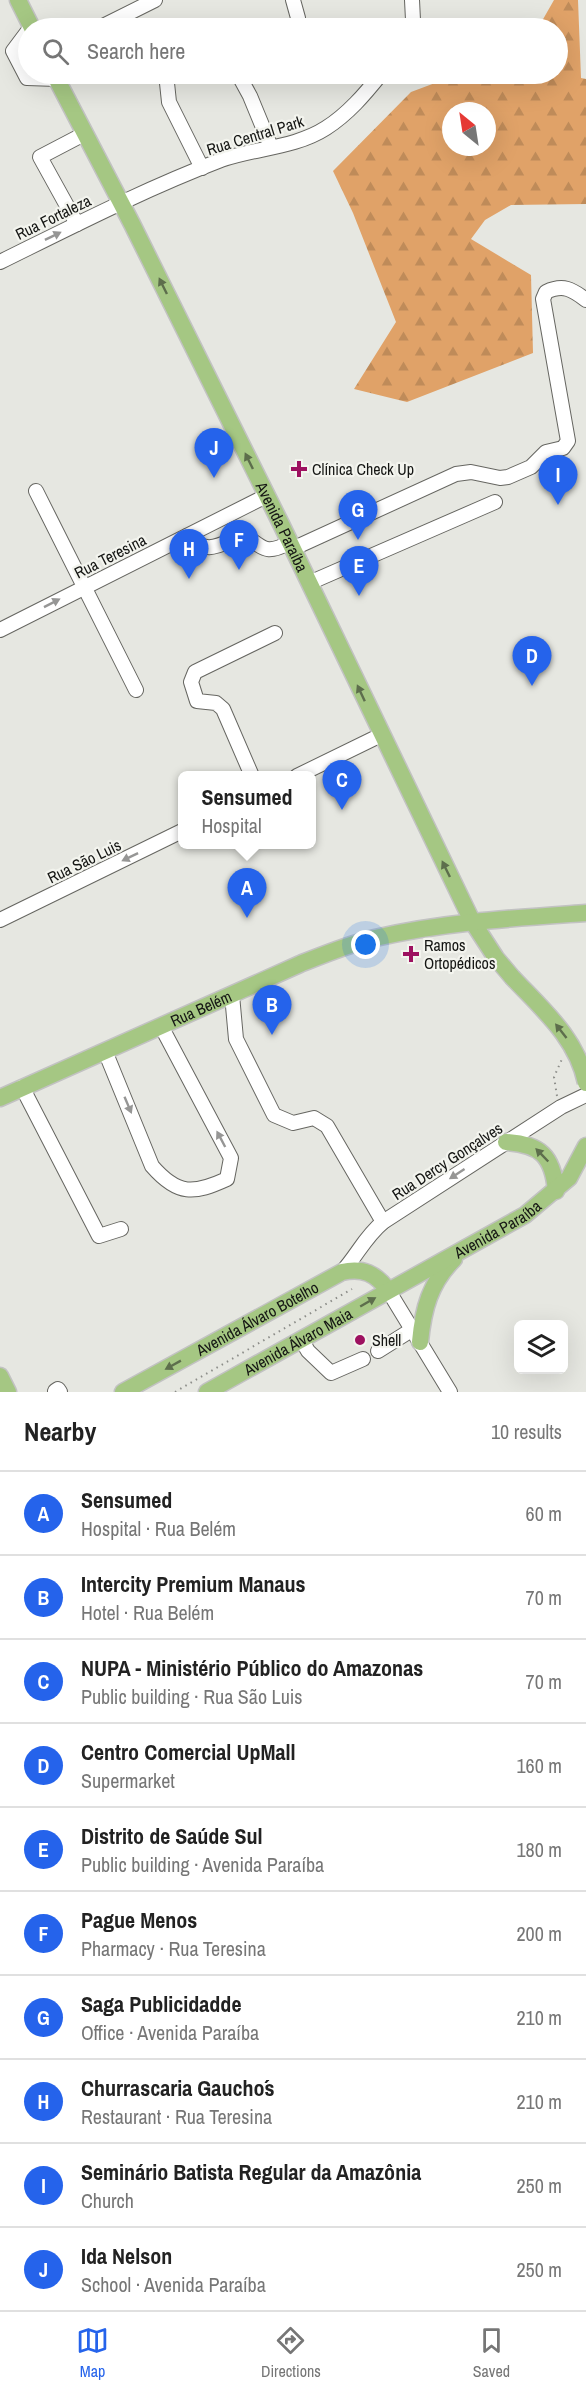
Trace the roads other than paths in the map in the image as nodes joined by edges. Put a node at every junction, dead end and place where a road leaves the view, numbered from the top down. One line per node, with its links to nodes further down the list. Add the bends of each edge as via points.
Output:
1 (18, 0): 5 (main road)
2 (155, 0): 6 (street)
3 (293, 0): 7 (street)
4 (412, 0): 8 (street)
5 (26, 18)
6 (119, 18)
7 (298, 18)
8 (412, 18)
9 (18, 45): 10 (street, via 13,51)
10 (18, 61)
11 (59, 84): 15 (main road, Avenida Paraíba)
12 (167, 84): 17 (street, via 169,102)
13 (243, 84): 16 (street)
14 (372, 84): 16 (street, Rua Central Park, via 342,117 324,129)
15 (84, 134): 18 (main road, Avenida Paraíba); 19 (street, via 40,157)
16 (271, 147): 17 (street, Rua Central Park)
17 (202, 168): 18 (street, Rua Central Park)
18 (121, 203): 19 (street, Rua Fortaleza); 23 (main road, Avenida Paraíba, one-way to 18)
19 (77, 224): 20 (street, Rua Fortaleza, one-way to 19)
20 (0, 262)
21 (586, 300): 26 (street, via 571,288 555,287 543,299 568,441 563,448 546,452 531,467 508,477 456,474)
22 (36, 490): 28 (street)
23 (266, 496): 25 (street, Rua Teresina); 26 (main road, Avenida Paraíba)
24 (495, 502): 27 (street)
25 (188, 536): 26 (street, via 210,548 241,536 263,548); 28 (street, Rua Teresina)
26 (291, 546): 27 (main road, Avenida Paraíba)
27 (309, 583): 32 (main road, Avenida Paraíba, one-way to 27)
28 (85, 587): 29 (street, Rua Teresina, one-way to 28); 31 (street)
29 (0, 630)
30 (275, 633): 33 (street, via 195,672 191,682 197,702 216,703 223,709)
31 (136, 690)
32 (381, 735): 34 (street); 38 (main road, Avenida Paraíba, one-way to 32)
33 (250, 771)
34 (307, 771)
35 (178, 833): 37 (street, Rua São Luis, one-way to 37)
36 (586, 913): 38 (main road, Rua Belém)
37 (0, 920)
38 (472, 921): 39 (main road, Rua Belém, via 356,944); 42 (main road, Avenida Paraíba, one-way to 38, bridge, via 576,1052 562,1030 496,958)
39 (232, 994): 40 (main road, Rua Belém); 51 (street, via 236,1039 274,1115 294,1123 314,1118 327,1126)
40 (161, 1026): 41 (main road, Rua Belém); 41 (street, one-way to 40, via 152,1166 165,1181 184,1189 204,1190 227,1179 231,1158)
41 (105, 1051): 43 (main road, Rua Belém)
42 (586, 1083)
43 (22, 1088): 45 (main road, Rua Belém); 52 (street, via 99,1236)
44 (586, 1095): 46 (street, Rua Dercy Gonçalves)
45 (0, 1098)
46 (506, 1142): 50 (main road, one-way to 46, via 546,1156 523,1143); 51 (street, Rua Dercy Gonçalves, one-way to 51)
47 (586, 1146): 49 (main road, Avenida Paraíba)
48 (586, 1166): 49 (street)
49 (569, 1178): 50 (main road, Avenida Paraíba)
50 (556, 1191): 53 (main road, Avenida Paraíba, via 525,1215)
51 (383, 1222): 54 (street, Rua Dercy Gonçalves, via 368,1234)
52 (122, 1229)
53 (460, 1252): 55 (main road, Avenida Paraíba); 56 (main road, via 429,1293)
54 (345, 1277): 55 (main road, via 359,1270 371,1273); 62 (main road, Avenida Álvaro Botelho, one-way to 62)
55 (388, 1290): 56 (street); 57 (main road, Avenida Álvaro Maia, one-way to 55)
56 (416, 1336): 58 (street); 64 (street)
57 (302, 1339): 59 (street, via 308,1351 332,1373); 63 (main road, Avenida Álvaro Maia)
58 (378, 1351)
59 (363, 1359)
60 (0, 1376): 61 (main road)
61 (8, 1392)
62 (123, 1392)
63 (207, 1392)
64 (450, 1392)

